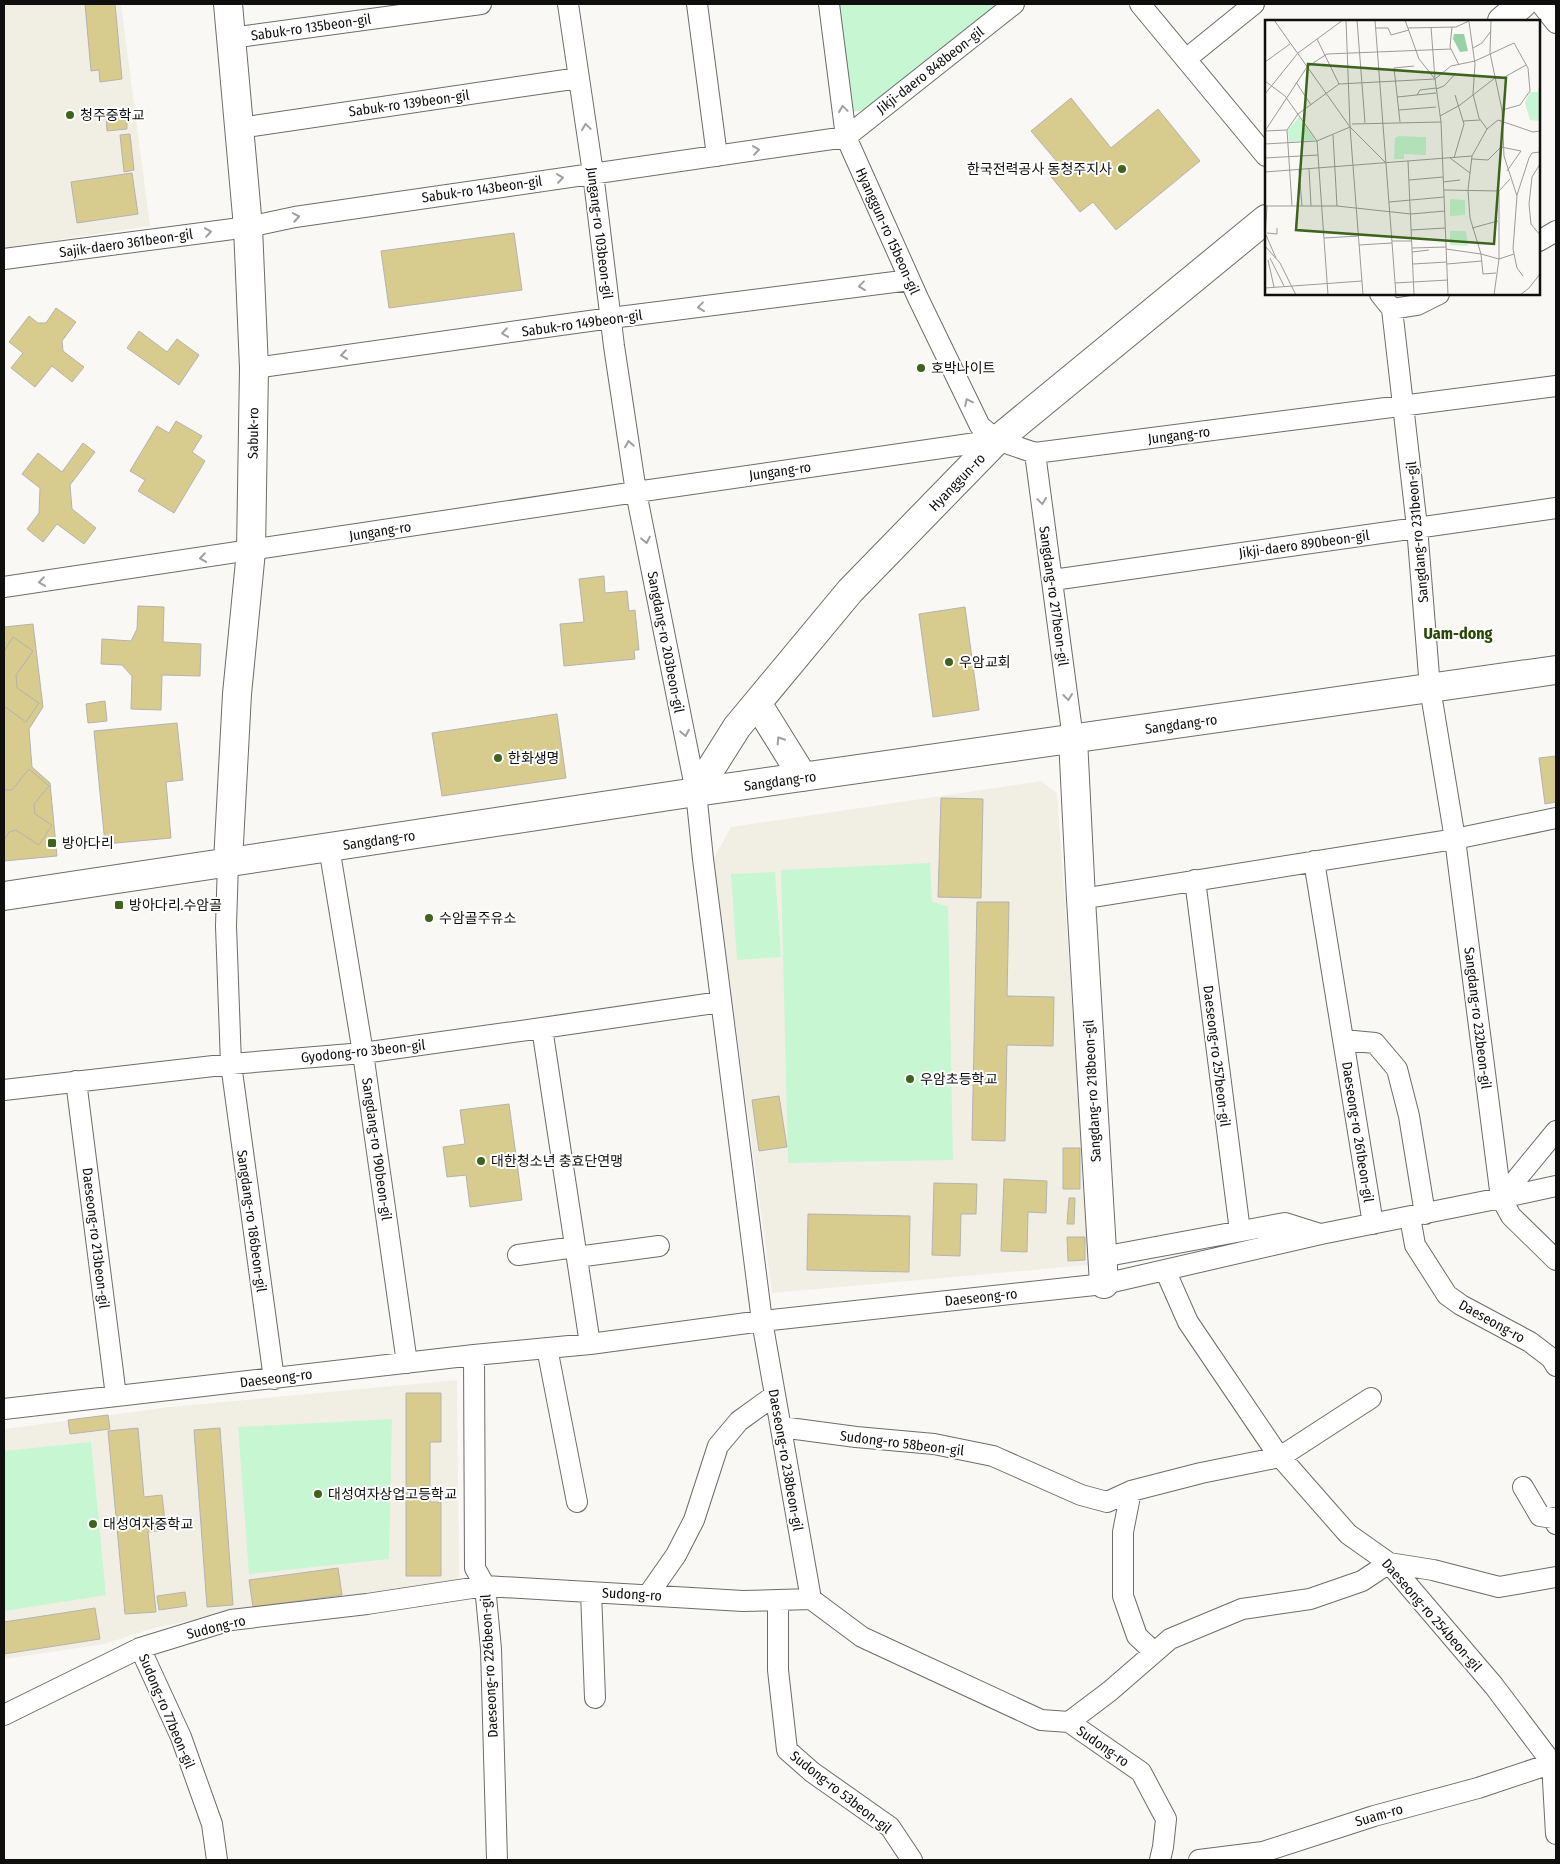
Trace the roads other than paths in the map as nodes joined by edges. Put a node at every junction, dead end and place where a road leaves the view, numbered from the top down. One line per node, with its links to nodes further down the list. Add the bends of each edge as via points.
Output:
1 (228, 4): 13 (street, Sabuk-ro)
2 (481, 4): 13 (street, Sabuk-ro 135beon-gil)
3 (568, 4): 15 (street, Jungang-ro 103beon-gil)
4 (697, 4): 19 (street)
5 (829, 4): 17 (street, Hyanggun-ro 15beon-gil, one-way to 5)
6 (1014, 4): 17 (street, Jikji-daero 848beon-gil)
7 (1140, 4): 14 (street)
8 (1254, 4): 14 (street)
9 (1522, 4): 11 (street)
10 (1541, 4): 12 (street)
11 (1503, 20)
12 (1556, 23)
13 (231, 38): 16 (street, Sabuk-ro)
14 (1186, 59): 18 (street)
15 (579, 78): 16 (street, Sabuk-ro 139beon-gil); 20 (street, Jungang-ro 103beon-gil, one-way to 15)
16 (239, 128): 22 (street, Sabuk-ro)
17 (846, 137): 19 (street, Sabuk-ro 143beon-gil, one-way to 17); 26 (street, Hyanggun-ro 15beon-gil)
18 (1265, 155)
19 (717, 156): 20 (street, Sabuk-ro 143beon-gil)
20 (593, 173): 22 (street, Sabuk-ro 143beon-gil, one-way to 20, via 295,217); 29 (street, Jungang-ro 103beon-gil)
21 (1265, 220): 33 (street, Hyanggun-ro)
22 (248, 227): 25 (street, Sajik-daero 361beon-gil, one-way to 22); 30 (street, Sabuk-ro)
23 (1556, 231): 24 (street)
24 (1540, 239)
25 (4, 259)
26 (910, 280): 29 (street, Sabuk-ro 149beon-gil, one-way to 29); 33 (street, Hyanggun-ro 15beon-gil, one-way to 26, via 980,426)
27 (1437, 295): 28 (street, via 1417,305)
28 (1386, 301): 32 (street, Sangdang-ro 231beon-gil)
29 (610, 318): 30 (street, Sabuk-ro 149beon-gil, one-way to 30); 35 (street, Jungang-ro 103beon-gil, one-way to 29)
30 (254, 368): 38 (street, Sabuk-ro)
31 (1556, 386): 32 (street, Jungang-ro)
32 (1404, 406): 34 (street, Jungang-ro); 37 (street, Sangdang-ro 231beon-gil)
33 (997, 440): 34 (street, Jungang-ro); 35 (street, Jungang-ro); 43 (street, Hyanggun-ro, via 850,591)
34 (1035, 453): 39 (street, Sangdang-ro 217beon-gil, one-way to 39)
35 (636, 492): 38 (street, Jungang-ro); 46 (street, Sangdang-ro 203beon-gil, one-way to 46)
36 (1556, 508): 37 (street, Jikji-daero 890beon-gil)
37 (1417, 527): 39 (street, Jikji-daero 890beon-gil); 42 (street, Sangdang-ro 231beon-gil)
38 (251, 551): 40 (street, Jungang-ro, one-way to 40); 51 (street, Sabuk-ro, via 237,694)
39 (1053, 580): 44 (street, Sangdang-ro 217beon-gil, one-way to 44)
40 (4, 587)
41 (1556, 670): 42 (street, Sangdang-ro)
42 (1430, 688): 44 (street, Sangdang-ro); 48 (street, Sangdang-ro 232beon-gil)
43 (757, 703): 45 (street, one-way to 43); 46 (street, Hyanggun-ro, via 737,727)
44 (1073, 739): 45 (street, Sangdang-ro); 54 (street, Sangdang-ro 218beon-gil)
45 (803, 777): 46 (street, Sangdang-ro)
46 (696, 792): 49 (street, Sangdang-ro); 55 (street, Sangdang-ro 203beon-gil)
47 (1556, 818): 48 (street)
48 (1455, 839): 50 (street); 65 (street, Sangdang-ro 232beon-gil)
49 (329, 847): 51 (street, Sangdang-ro); 58 (street, Sangdang-ro 190beon-gil)
50 (1314, 861): 52 (street); 57 (street, Daeseong-ro 261beon-gil)
51 (228, 862): 53 (street, Sangdang-ro); 59 (street, Sangdang-ro 186beon-gil, via 226,926)
52 (1194, 880): 54 (street); 68 (street, Daeseong-ro 257beon-gil)
53 (4, 896)
54 (1081, 899): 73 (street, Sangdang-ro 218beon-gil)
55 (721, 1002): 56 (street, Gyodong-ro 3beon-gil); 77 (street, Daeseong-ro 238beon-gil)
56 (542, 1028): 58 (street, Gyodong-ro 3beon-gil); 71 (street)
57 (1343, 1040): 62 (street, Daeseong-ro 261beon-gil, via 1375,1043 1397,1068); 67 (street, Daeseong-ro 261beon-gil)
58 (363, 1052): 59 (street, Gyodong-ro 3beon-gil); 81 (street, Sangdang-ro 190beon-gil)
59 (231, 1064): 60 (street, Gyodong-ro 3beon-gil); 83 (street, Sangdang-ro 186beon-gil)
60 (76, 1081): 61 (street, Gyodong-ro 3beon-gil); 85 (street, Daeseong-ro 213beon-gil)
61 (4, 1090)
62 (1409, 1116): 66 (street, Daeseong-ro)
63 (1556, 1131): 65 (street)
64 (1556, 1186): 65 (street, Daeseong-ro)
65 (1501, 1198): 66 (street, Daeseong-ro); 74 (street, via 1511,1216)
66 (1417, 1216): 67 (street, Daeseong-ro); 82 (street, Daeseong-ro, via 1415,1245 1447,1295 1530,1342)
67 (1373, 1224): 69 (street, Daeseong-ro)
68 (1240, 1231): 69 (street, via 1285,1223); 73 (street)
69 (1321, 1234): 75 (street, Daeseong-ro)
70 (659, 1246): 71 (street)
71 (576, 1252): 72 (street); 78 (street)
72 (518, 1255)
73 (1102, 1257): 76 (street, Sangdang-ro 218beon-gil)
74 (1556, 1260)
75 (1165, 1270): 76 (street, Daeseong-ro); 89 (street, Daeseong-ro 254beon-gil, via 1188,1322)
76 (1104, 1284): 77 (street, Daeseong-ro)
77 (762, 1321): 78 (street, Daeseong-ro); 84 (street, Daeseong-ro 238beon-gil)
78 (590, 1344): 79 (street, Daeseong-ro)
79 (547, 1348): 80 (street, Daeseong-ro); 92 (street)
80 (474, 1355): 81 (street, Daeseong-ro); 96 (street, Daeseong-ro 226beon-gil, via 475,1568)
81 (407, 1363): 83 (street, Daeseong-ro)
82 (1556, 1366)
83 (274, 1379): 85 (street, Daeseong-ro)
84 (775, 1395): 88 (street, Daeseong-ro 238beon-gil); 98 (street, via 739,1421 718,1446 694,1520 676,1555)
85 (116, 1396): 87 (street, Daeseong-ro)
86 (1371, 1398): 89 (street)
87 (4, 1409)
88 (781, 1427): 91 (street, Sudong-ro 58beon-gil, via 934,1444 993,1456 1081,1495 1108,1502); 99 (street, Daeseong-ro 238beon-gil)
89 (1280, 1457): 91 (street, Sudong-ro 58beon-gil); 94 (street, Daeseong-ro 254beon-gil, via 1348,1534)
90 (1524, 1487): 93 (street, via 1540,1516 1554,1518)
91 (1131, 1491): 102 (street, via 1123,1532 1123,1596 1137,1636)
92 (577, 1502)
93 (1556, 1524)
94 (1389, 1563): 95 (street, via 1500,1586); 102 (street, via 1362,1581 1310,1599 1242,1609 1170,1639); 106 (street, Daeseong-ro 254beon-gil)
95 (1556, 1577)
96 (485, 1586): 97 (street, Sudong-ro); 101 (street, Sudong-ro, via 231,1620); 110 (street, Daeseong-ro 226beon-gil, via 491,1649)
97 (591, 1592): 98 (street, Sudong-ro); 103 (street)
98 (648, 1595): 100 (street, Sudong-ro)
99 (811, 1599): 100 (street, Sudong-ro); 105 (street, Sudong-ro, via 862,1637 1041,1720)
100 (778, 1600): 111 (street, Sudong-ro 53beon-gil, via 778,1670 787,1750 812,1772 890,1826)
101 (140, 1648): 104 (street, Sudong-ro); 109 (street, Sudong-ro 77beon-gil, via 181,1737 212,1824)
102 (1154, 1652): 105 (street)
103 (595, 1698)
104 (4, 1715)
105 (1069, 1722): 112 (street, Sudong-ro, via 1141,1772 1166,1819)
106 (1554, 1762): 107 (street); 108 (street, Suam-ro, via 1478,1788 1374,1816)
107 (1556, 1834)
108 (1263, 1856): 113 (street, Suam-ro)
109 (217, 1860)
110 (497, 1860)
111 (912, 1860)
112 (1160, 1860)
113 (1199, 1860)

